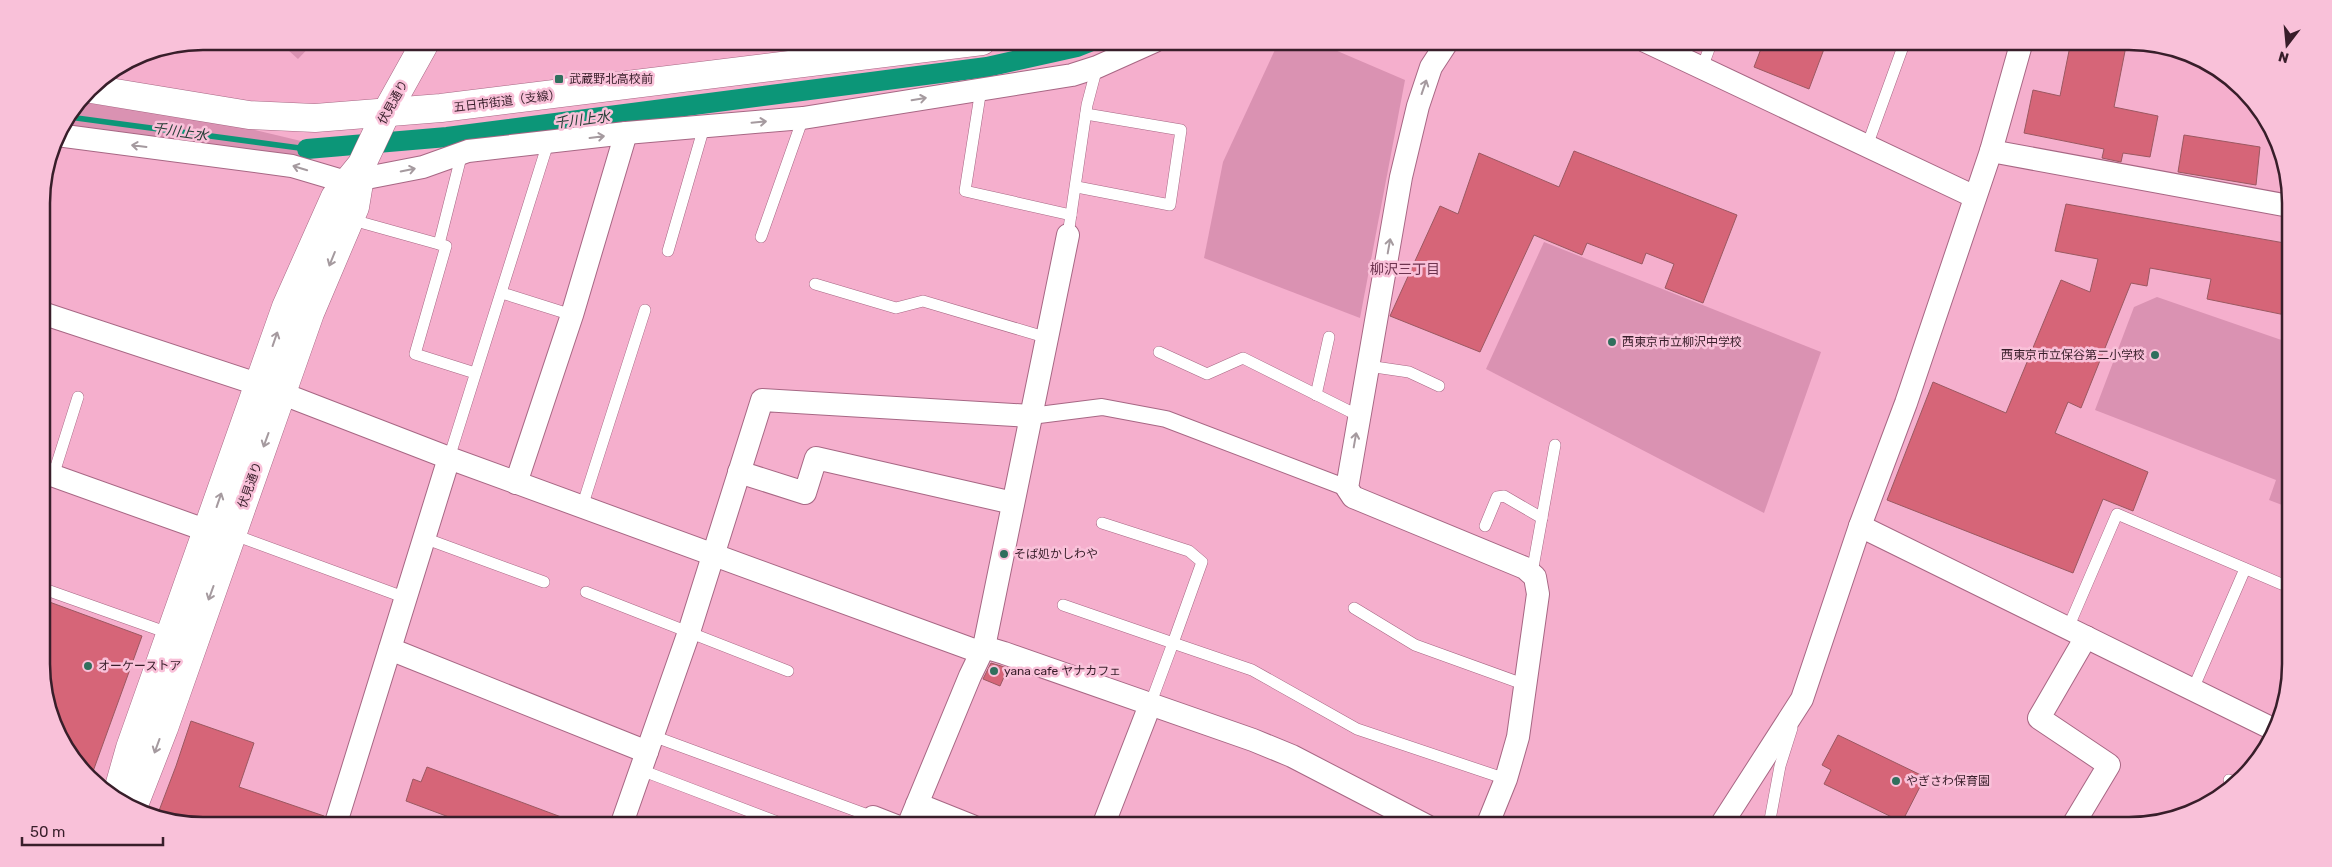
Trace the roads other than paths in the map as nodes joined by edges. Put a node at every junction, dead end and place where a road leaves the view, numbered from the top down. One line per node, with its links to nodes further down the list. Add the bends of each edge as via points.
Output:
1 (421, 50): 15 (main road, 伏見通り)
2 (900, 50): 15 (main road, 五日市街道（支線）, via 441,108)
3 (1135, 50): 9 (street)
4 (1442, 50): 40 (street, one-way to 4, via 1401,177 1418,106 1431,67)
5 (1664, 50): 10 (street)
6 (1709, 50): 10 (lane)
7 (1903, 50): 20 (lane)
8 (2018, 50): 21 (street)
9 (1096, 67): 11 (street, via 1072,75); 13 (lane)
10 (1702, 68): 20 (street)
11 (981, 89): 14 (street, one-way to 11); 28 (lane, via 965,191)
12 (99, 91): 15 (main road, 五日市街道（支線）, via 283,118 341,116)
13 (1086, 114): 24 (lane); 24 (lane, via 1181,130 1170,205)
14 (803, 118): 16 (street, one-way to 14); 29 (lane)
15 (382, 122): 23 (main road, 伏見通り)
16 (704, 126): 17 (street); 31 (lane)
17 (626, 133): 19 (street, one-way to 17); 35 (street)
18 (66, 136): 23 (street, one-way to 18)
19 (548, 142): 22 (street); 33 (lane)
20 (1867, 146): 25 (street)
21 (1991, 150): 25 (street); 26 (street)
22 (462, 153): 23 (street, one-way to 22, via 424,168); 30 (lane)
23 (356, 176): 27 (main road, 伏見通り, via 355,207); 43 (main road, 伏見通り, one-way to 23, via 286,307 335,197)
24 (1076, 187): 28 (lane)
25 (1975, 197): 60 (street, via 1906,403)
26 (2282, 205)
27 (349, 219): 30 (lane); 43 (main road, 伏見通り, one-way to 43, via 310,313)
28 (1070, 225): 38 (street)
29 (761, 237)
30 (439, 244): 41 (lane, via 446,246 416,354)
31 (668, 251)
32 (816, 284): 38 (lane, via 896,308 923,301)
33 (502, 293): 35 (lane); 41 (lane)
34 (645, 310): 56 (lane)
35 (572, 315): 53 (street)
36 (50, 316): 43 (street)
37 (1329, 337): 44 (lane)
38 (1048, 338): 46 (street)
39 (1159, 352): 44 (lane, via 1207,374 1243,358)
40 (1368, 366): 42 (lane, via 1409,372); 47 (street)
41 (475, 373): 49 (lane)
42 (1439, 386)
43 (271, 390): 49 (street); 61 (main road, 伏見通り)
44 (1316, 395): 47 (lane)
45 (78, 397): 50 (lane)
46 (1031, 416): 51 (street, via 762,400); 54 (street, via 1102,408 1166,418); 55 (street)
47 (1359, 416): 54 (street, one-way to 47)
48 (1556, 445): 57 (lane)
49 (449, 458): 53 (street); 62 (street)
50 (50, 469)
51 (739, 472): 55 (street, via 805,493 816,458); 63 (street)
52 (50, 475): 61 (street)
53 (516, 483): 56 (street)
54 (1347, 488): 65 (street, via 1353,497)
55 (1013, 503): 77 (street)
56 (582, 507): 63 (street)
57 (1542, 518): 59 (lane, via 1504,496 1497,497); 65 (lane)
58 (1102, 523): 76 (lane, via 1189,551 1202,562)
59 (1485, 526)
60 (1860, 526): 74 (street); 82 (street)
61 (220, 533): 70 (lane); 75 (main road, 伏見通り); 88 (main road, 伏見通り, one-way to 88, via 164,728)
62 (424, 538): 66 (lane); 70 (street)
63 (714, 555): 73 (street); 77 (street, via 974,650)
64 (2245, 569): 67 (lane); 74 (lane, via 2117,514); 81 (lane)
65 (1532, 573): 80 (street, via 1538,594)
66 (544, 582)
67 (2282, 585)
68 (50, 591): 75 (lane)
69 (586, 592): 73 (lane)
70 (406, 598): 78 (street)
71 (1063, 605): 76 (lane)
72 (1354, 608): 80 (lane, via 1415,645)
73 (689, 632): 79 (lane); 85 (street)
74 (2077, 632): 81 (street); 101 (street, via 2039,718 2110,765)
75 (171, 634): 87 (main road, 伏見通り)
76 (1173, 643): 83 (lane); 86 (lane, via 1252,670 1357,730)
77 (984, 648): 83 (street, via 1004,652); 89 (street)
78 (390, 649): 85 (street); 90 (street)
79 (788, 671)
80 (1526, 685): 86 (street, via 1518,737)
81 (2193, 689): 84 (street)
82 (1802, 698): 99 (street); 100 (lane, via 1780,766)
83 (1150, 705): 96 (street); 97 (street, via 1292,756)
84 (2268, 726)
85 (647, 752): 91 (street); 92 (lane); 93 (lane)
86 (1506, 779): 98 (street)
87 (118, 791)
88 (136, 801)
89 (917, 804): 94 (street); 95 (street)
90 (338, 817)
91 (624, 817)
92 (771, 817)
93 (858, 817)
94 (912, 817)
95 (950, 817)
96 (1106, 817)
97 (1410, 817)
98 (1491, 817)
99 (1727, 817)
100 (1771, 817)
101 (2078, 817)

